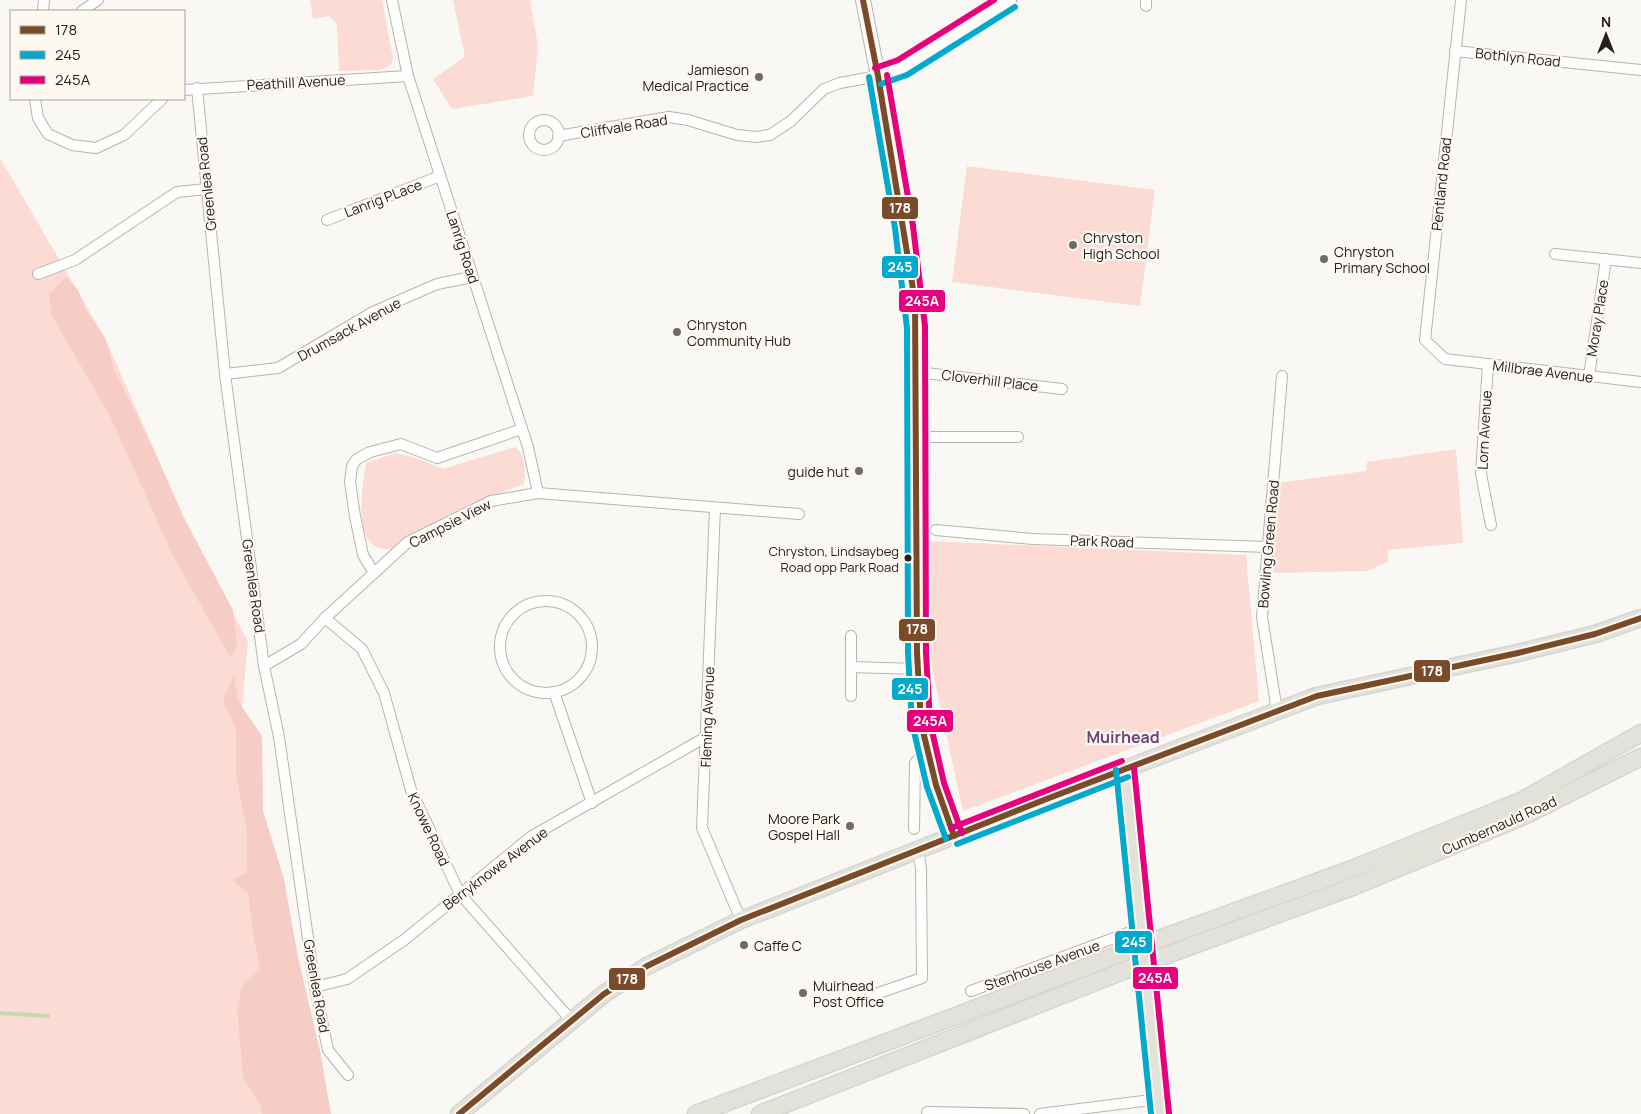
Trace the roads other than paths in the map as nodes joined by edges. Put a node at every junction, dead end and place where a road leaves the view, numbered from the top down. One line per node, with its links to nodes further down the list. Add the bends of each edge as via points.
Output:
1 (98, 0): 6 (street)
2 (392, 0): 9 (street, Lanrig Road)
3 (863, 0): 10 (main road)
4 (1461, 0): 7 (street, Pentland Road)
5 (1005, 2): 10 (street, via 902,68)
6 (83, 10)
7 (1455, 51): 8 (street, Bothlyn Road); 24 (street, Pentland Road, via 1425,340)
8 (1641, 70)
9 (408, 76): 11 (street, Peathill Avenue); 16 (street, Lanrig Road)
10 (878, 76): 15 (street, Cliffvale Road, via 840,82 824,89 770,136 737,136 669,117); 26 (main road, via 915,302)
11 (197, 88): 12 (street, Peathill Avenue); 17 (street, Greenlea Road)
12 (185, 90)
13 (35, 100): 14 (street, via 38,118 48,134 72,145 96,148 124,135)
14 (161, 100)
15 (558, 136)
16 (440, 176): 18 (street, Lanrig PLace); 23 (street, Lanrig Road)
17 (207, 189): 22 (street, via 177,192 75,260); 27 (street, Greenlea Road)
18 (327, 220)
19 (1555, 254): 20 (street, Moray Place)
20 (1606, 259): 21 (street, Moray Place); 29 (street, Moray Place)
21 (1641, 263)
22 (38, 274)
23 (472, 277): 27 (street, Drumsack Avenue, via 436,284 373,312 278,368); 32 (street, Lanrig Road)
24 (1445, 360): 25 (street, Millbrae Avenue)
25 (1488, 364): 29 (street, Millbrae Avenue); 38 (street, Lorn Avenue, via 1481,474)
26 (918, 372): 31 (street, Cloverhill Place); 33 (main road)
27 (226, 374): 45 (street, Greenlea Road)
28 (1282, 376): 40 (street, Bowling Green Road)
29 (1589, 376): 30 (street, Millbrae Avenue)
30 (1641, 382)
31 (1062, 389)
32 (522, 429): 35 (street, Lanrig Road); 41 (street, via 438,458 401,444 357,459 352,466 350,482 355,516 363,555)
33 (917, 437): 34 (street); 47 (main road)
34 (1018, 437)
35 (538, 493): 36 (street, Campsie View); 41 (street, Campsie View, via 491,501 408,542)
36 (715, 508): 37 (street, Campsie View); 52 (street, Fleming Avenue)
37 (799, 514)
38 (1491, 525)
39 (936, 530): 40 (street, Park Road, via 1033,539)
40 (1268, 547): 50 (street, Bowling Green Road, via 1262,617)
41 (374, 573): 42 (street, Campsie View)
42 (325, 618): 45 (street, Campsie View, via 301,644); 62 (street, Knowe Road, via 362,649 384,693 410,790)
43 (1641, 618): 50 (main road, via 1595,634 1518,653 1317,696)
44 (851, 636): 46 (street)
45 (264, 666): 65 (street, Greenlea Road, via 279,737)
46 (851, 667): 47 (street); 49 (street)
47 (917, 668): 53 (main road, via 921,723)
48 (554, 692): 48 (street, via 538,692 523,687 512,678 501,656 500,640 506,623 517,610 532,602 559,602 579,614 588,627 592,644 590,660 580,678 567,688); 56 (street)
49 (851, 696)
50 (1277, 711): 55 (main road)
51 (1641, 733): 73 (main road, bridge, via 1523,800 1352,869)
52 (706, 737): 56 (street, Berryknowe Avenue); 63 (street, Fleming Avenue, via 702,828)
53 (927, 748): 57 (street, via 916,763); 60 (main road)
54 (1641, 757): 74 (main road, Cumbernauld Road, bridge, via 1524,816 1355,886 1126,970)
55 (1125, 769): 60 (main road); 64 (main road)
56 (592, 803): 62 (street, Berryknowe Avenue, via 532,836)
57 (914, 815): 58 (street); 59 (street)
58 (925, 816)
59 (914, 829)
60 (954, 836): 61 (main road)
61 (918, 850): 63 (main road); 67 (street, via 922,978)
62 (460, 894): 65 (street, Berryknowe Avenue, via 404,940 347,979); 68 (street, Knowe Road)
63 (741, 920): 68 (main road, via 647,966)
64 (1141, 928): 66 (street, Stenhouse Avenue); 70 (main road)
65 (315, 988): 69 (street, Greenlea Road, via 328,1050)
66 (971, 990)
67 (870, 996)
68 (572, 1020): 72 (main road)
69 (348, 1075)
70 (1160, 1106): 76 (street)
71 (927, 1112): 75 (street)
72 (460, 1114)
73 (696, 1114)
74 (760, 1114)
75 (1024, 1114)
76 (1040, 1114)

